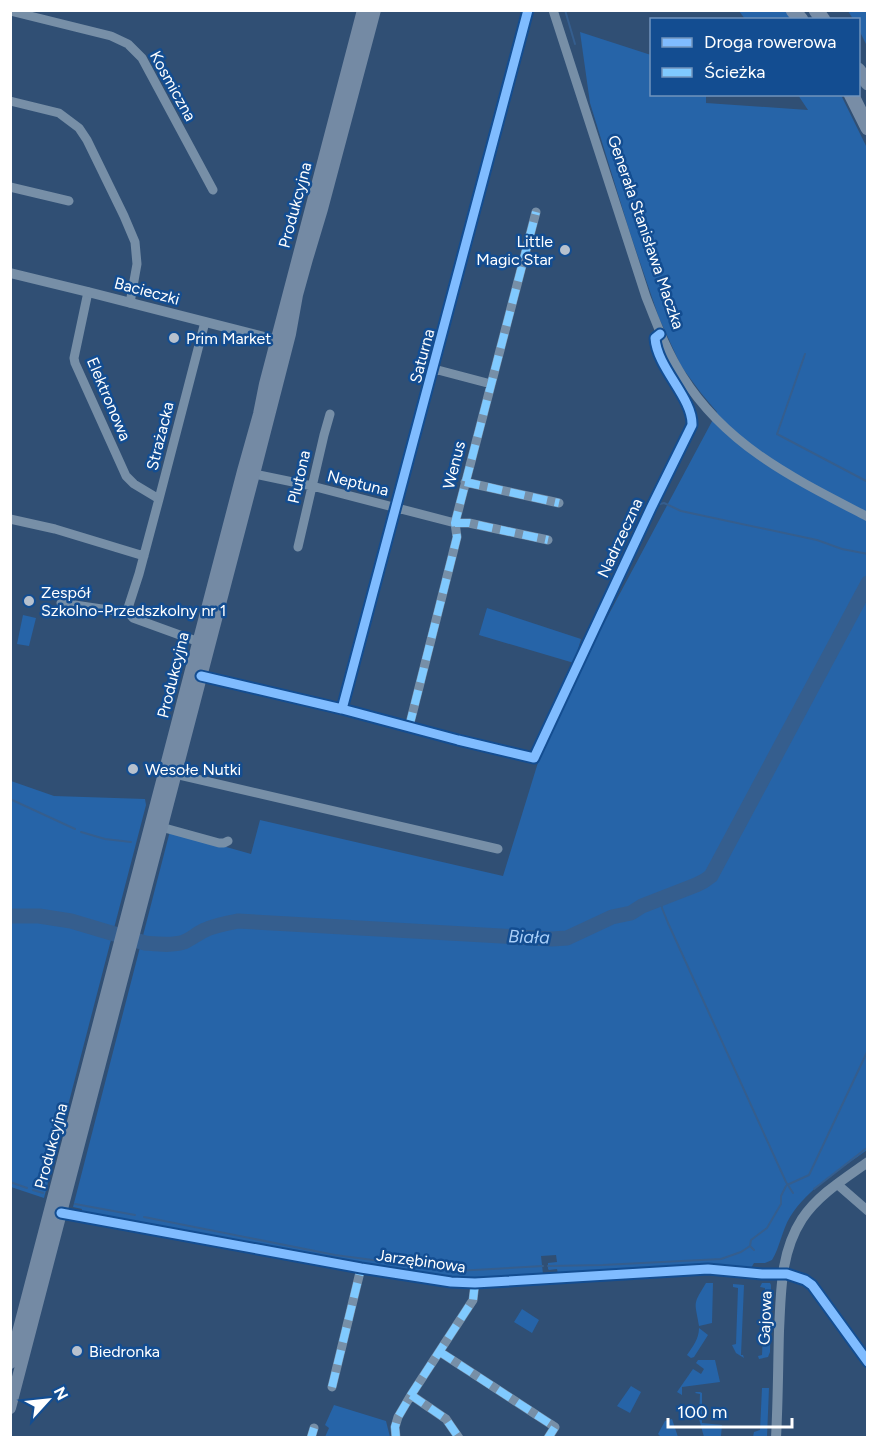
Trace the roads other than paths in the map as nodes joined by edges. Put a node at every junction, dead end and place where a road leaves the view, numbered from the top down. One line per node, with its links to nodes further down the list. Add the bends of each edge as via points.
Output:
1 (10, 10): 10 (street, Kosmiczna, via 128,44 142,58)
2 (363, 10): 18 (main road, Produkcyjna)
3 (375, 10): 18 (main road, Produkcyjna)
4 (528, 10): 19 (street, Saturna)
5 (553, 10): 17 (street, Generała Stanisława Maczka)
6 (851, 96): 8 (highway)
7 (10, 101): 15 (street, via 59,113 79,128 87,140 135,242 137,264)
8 (867, 128)
9 (10, 187): 11 (street)
10 (213, 190)
11 (69, 201)
12 (536, 212): 20 (street, Wenus)
13 (10, 273): 14 (street, Bacieczki)
14 (88, 292): 15 (street, Bacieczki); 25 (street, Elektronowa, via 75,363 126,476)
15 (130, 303): 16 (street, Bacieczki)
16 (205, 322): 18 (street, Bacieczki); 25 (street, Strażacka)
17 (660, 334): 28 (street, Generała Stanisława Maczka, via 696,396 751,450); 39 (street, Nadrzeczna, via 655,338 656,345 692,417 692,425 534,758)
18 (282, 342): 22 (main road, Produkcyjna, via 265,384)
19 (434, 369): 20 (street); 27 (street, Saturna)
20 (491, 384): 23 (street, Wenus)
21 (330, 414): 24 (street, Plutona)
22 (248, 472): 24 (street, Neptuna); 36 (main road, Produkcyjna); 37 (main road, Produkcyjna)
23 (465, 482): 26 (street); 30 (street, Wenus)
24 (312, 486): 27 (street, Neptuna); 32 (street, Plutona)
25 (159, 500): 33 (street, Strażacka)
26 (559, 504)
27 (397, 508): 30 (street, Neptuna); 38 (street, Saturna)
28 (867, 517)
29 (10, 519): 33 (street)
30 (455, 523): 31 (street, Neptuna); 39 (street, Wenus, via 458,537)
31 (548, 540)
32 (298, 548)
33 (144, 556): 35 (street, Strażacka)
34 (61, 603): 35 (street)
35 (129, 613): 36 (street, via 133,618)
36 (199, 642): 44 (main road, Produkcyjna)
37 (201, 676): 38 (street); 40 (main road, Produkcyjna)
38 (342, 709): 39 (street)
39 (409, 727)
40 (175, 774): 41 (main road, Produkcyjna); 43 (street)
41 (161, 827): 42 (street, via 219,843); 44 (main road, Produkcyjna)
42 (228, 840)
43 (498, 849)
44 (130, 928): 47 (main road, Produkcyjna)
45 (867, 1162): 46 (street, Gajowa)
46 (837, 1184): 48 (street); 50 (street, Gajowa, via 801,1221)
47 (56, 1211): 49 (street, Jarzębinowa); 54 (main road); 57 (main road)
48 (867, 1211)
49 (361, 1268): 51 (street, Jarzębinowa); 55 (street)
50 (782, 1274): 51 (street, Jarzębinowa, via 698,1269); 53 (street, Jarzębinowa, via 809,1282); 63 (street, Gajowa)
51 (475, 1283): 52 (street, via 473,1300)
52 (440, 1352): 56 (street); 62 (street, via 555,1427)
53 (867, 1362)
54 (10, 1363)
55 (332, 1387)
56 (411, 1395): 60 (street, via 395,1424); 61 (street, via 446,1419)
57 (10, 1407)
58 (314, 1428): 59 (street)
59 (311, 1437)
60 (396, 1437)
61 (459, 1437)
62 (548, 1437)
63 (776, 1437)

